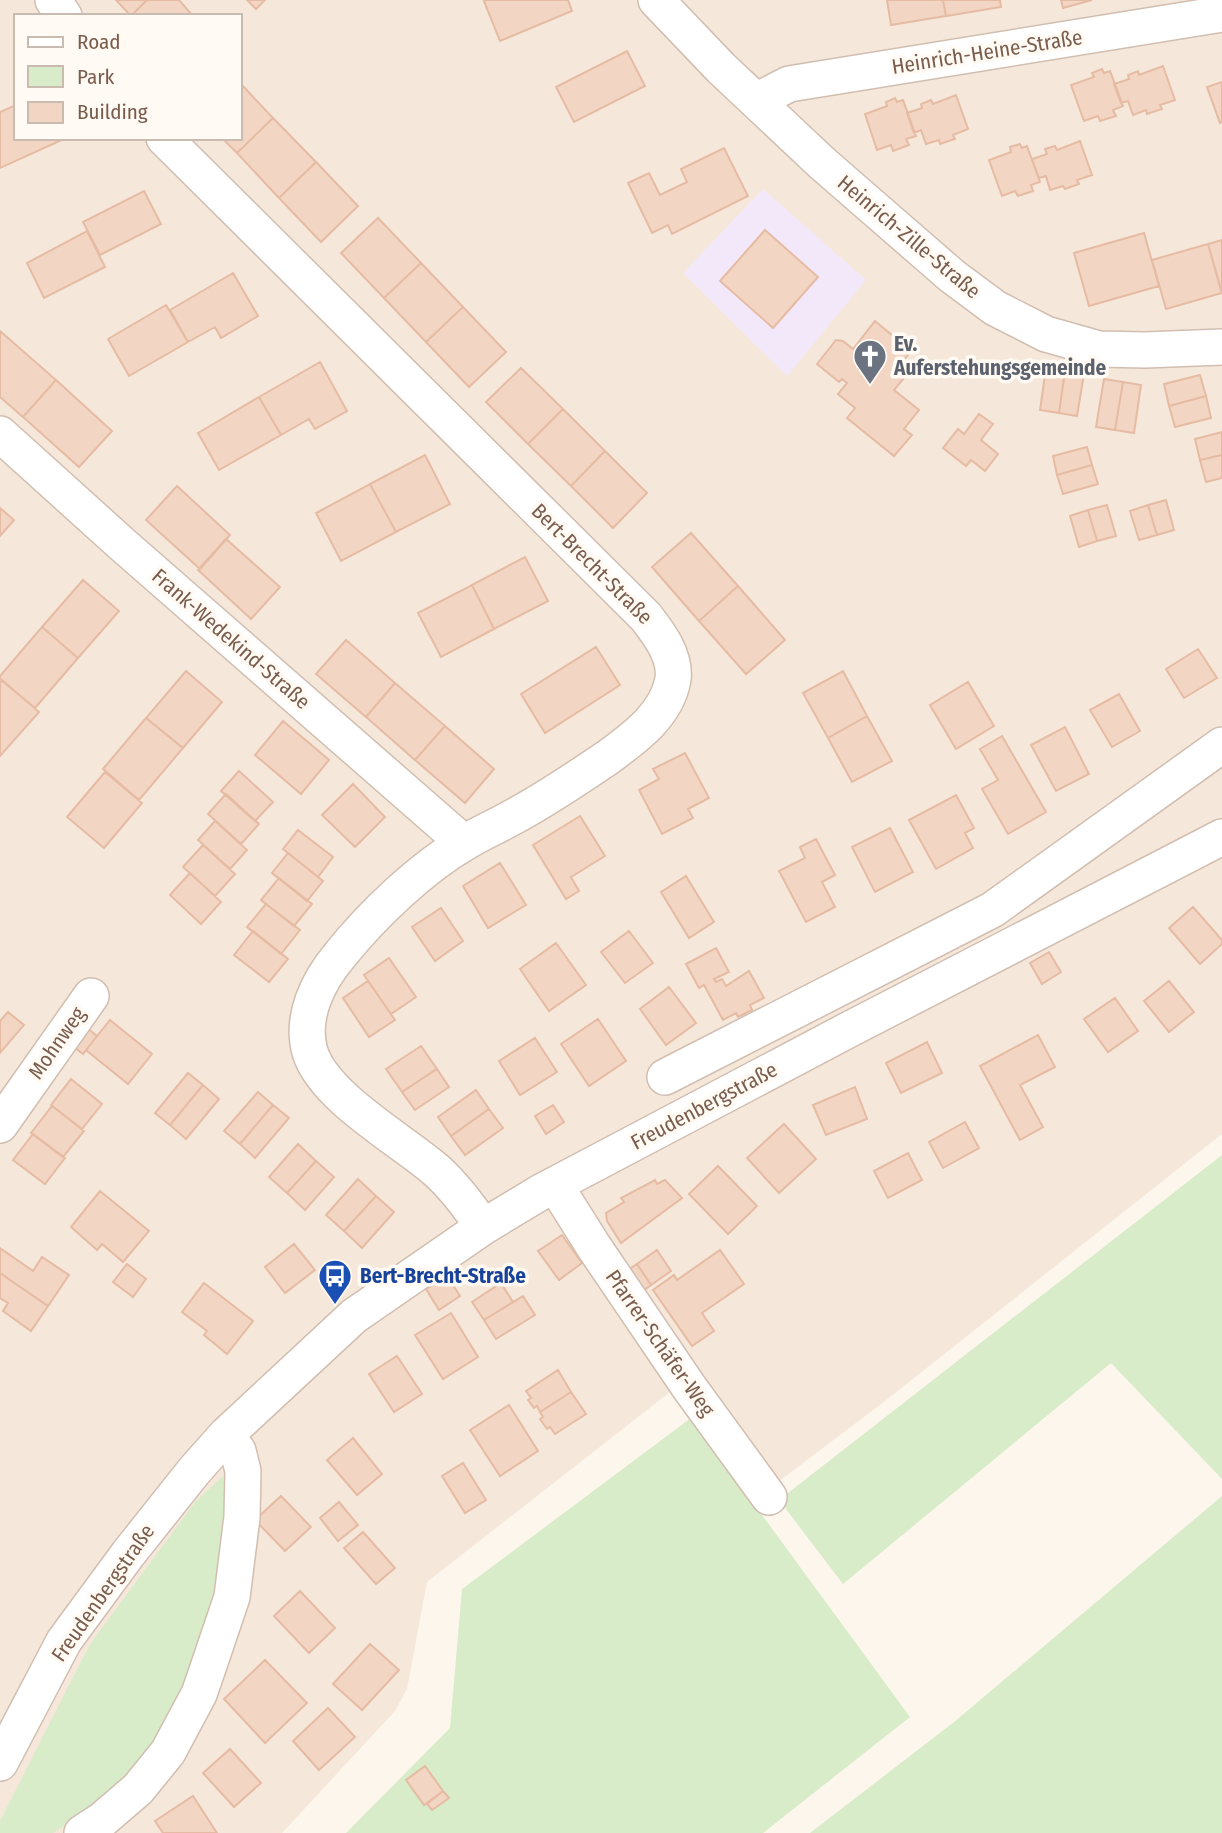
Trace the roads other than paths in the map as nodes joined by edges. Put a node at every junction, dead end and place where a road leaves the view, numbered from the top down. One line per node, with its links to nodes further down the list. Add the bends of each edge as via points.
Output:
1 (656, 0): 3 (street, Heinrich-Zille-Straße)
2 (1222, 14): 3 (street, Heinrich-Heine-Straße, via 789,84)
3 (756, 101): 5 (street, Heinrich-Zille-Straße, via 952,276 995,308 1046,334 1099,349)
4 (166, 140): 9 (street, Bert-Brecht-Straße, via 646,617 670,656 673,677 666,700 637,736 573,782)
5 (1222, 347)
6 (0, 433): 9 (street, Frank-Wedekind-Straße)
7 (1222, 745): 11 (street, Freudenbergstraße, via 992,910)
8 (1222, 837): 13 (street, Freudenbergstraße)
9 (464, 843): 14 (street, Bert-Brecht-Straße, via 414,879 357,933 317,990 307,1035 321,1075 341,1097 454,1186)
10 (91, 996): 12 (street, Mohnweg)
11 (665, 1077)
12 (0, 1125)
13 (555, 1185): 14 (street, Freudenbergstraße); 16 (street, Pfarrer-Schäfer-Weg, via 689,1387)
14 (483, 1227): 15 (street, Freudenbergstraße, via 354,1316)
15 (226, 1436): 17 (street, Freudenbergstraße, via 128,1554 64,1642); 18 (street, via 238,1451 243,1471 242,1517 232,1597 204,1681 168,1752 138,1789)
16 (769, 1497)
17 (0, 1763)
18 (82, 1833)

